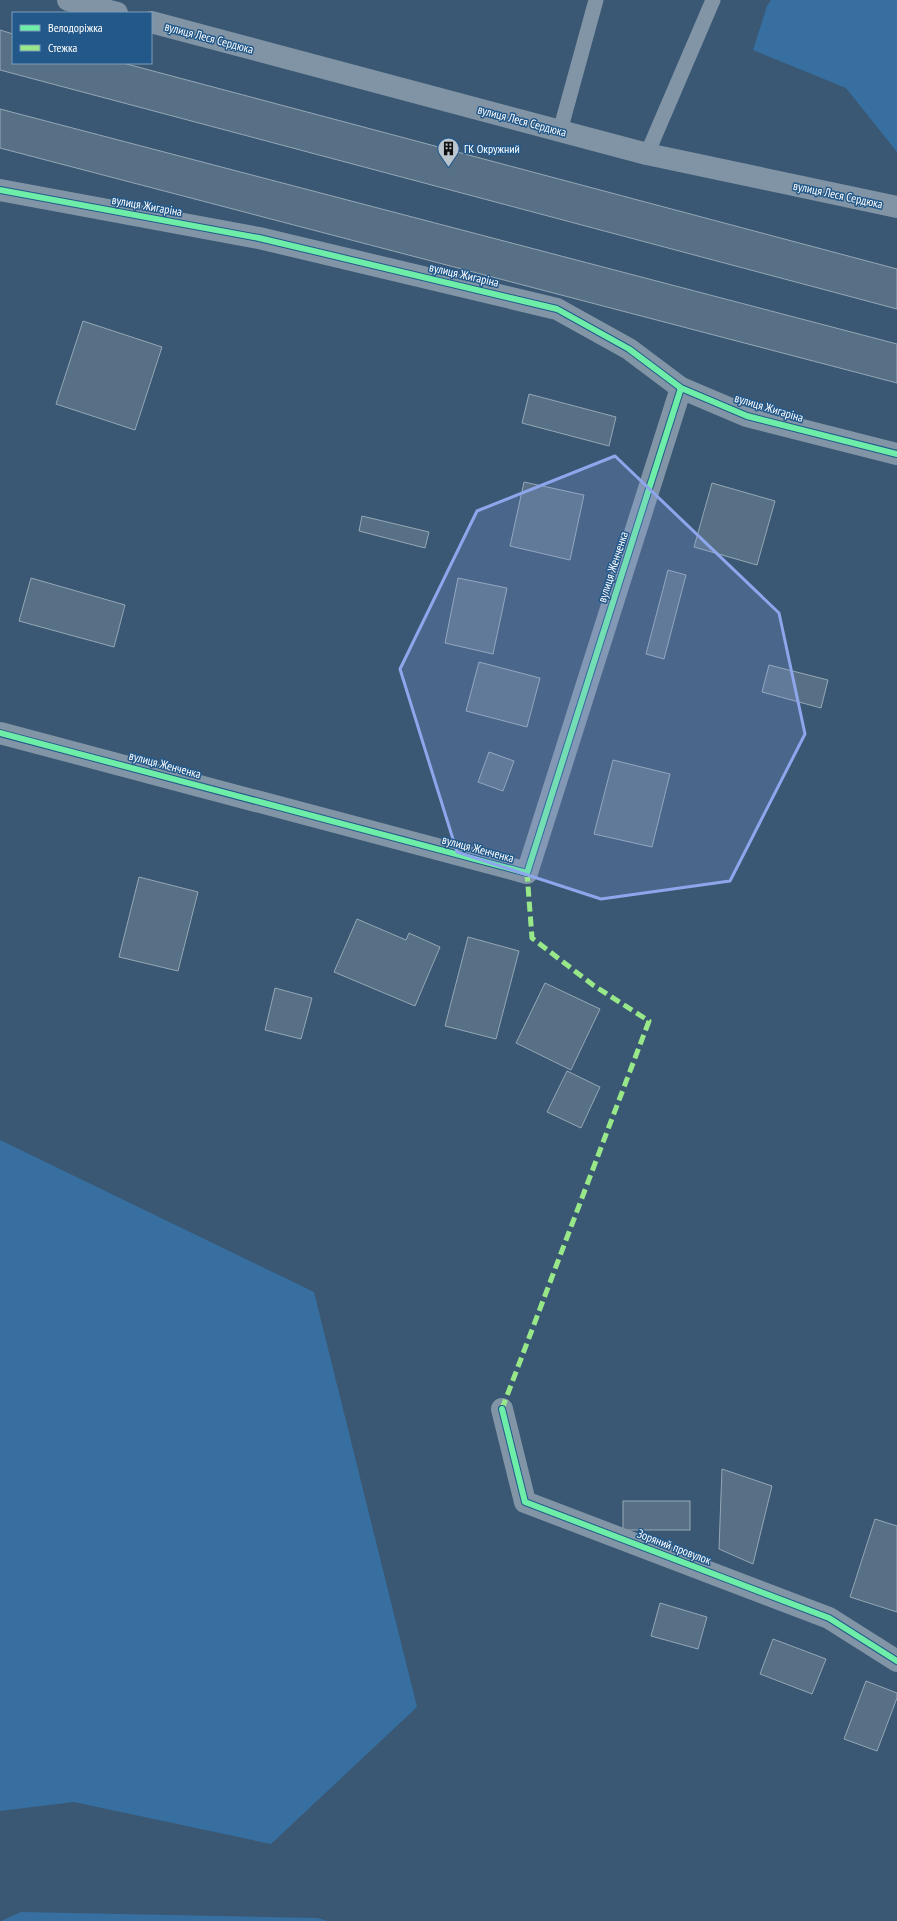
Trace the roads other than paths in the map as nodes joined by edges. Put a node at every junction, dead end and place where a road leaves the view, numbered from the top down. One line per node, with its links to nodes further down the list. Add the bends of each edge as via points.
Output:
1 (68, 0): 4 (main road)
2 (596, 0): 6 (lane)
3 (714, 0): 7 (lane)
4 (113, 12)
5 (152, 22): 6 (main road, вулиця Леся Сердюка)
6 (560, 131): 7 (main road, вулиця Леся Сердюка)
7 (647, 154): 9 (main road, вулиця Леся Сердюка)
8 (0, 190): 10 (street, вулиця Жигаріна, via 259,238 557,309 629,349)
9 (897, 207)
10 (681, 388): 11 (street, вулиця Жигаріна, via 747,416); 12 (street, вулиця Женченка, via 527,874)
11 (897, 454)
12 (0, 733)
13 (502, 1409): 14 (street, Зоряний провулок, via 525,1502 829,1618)
14 (897, 1661)

